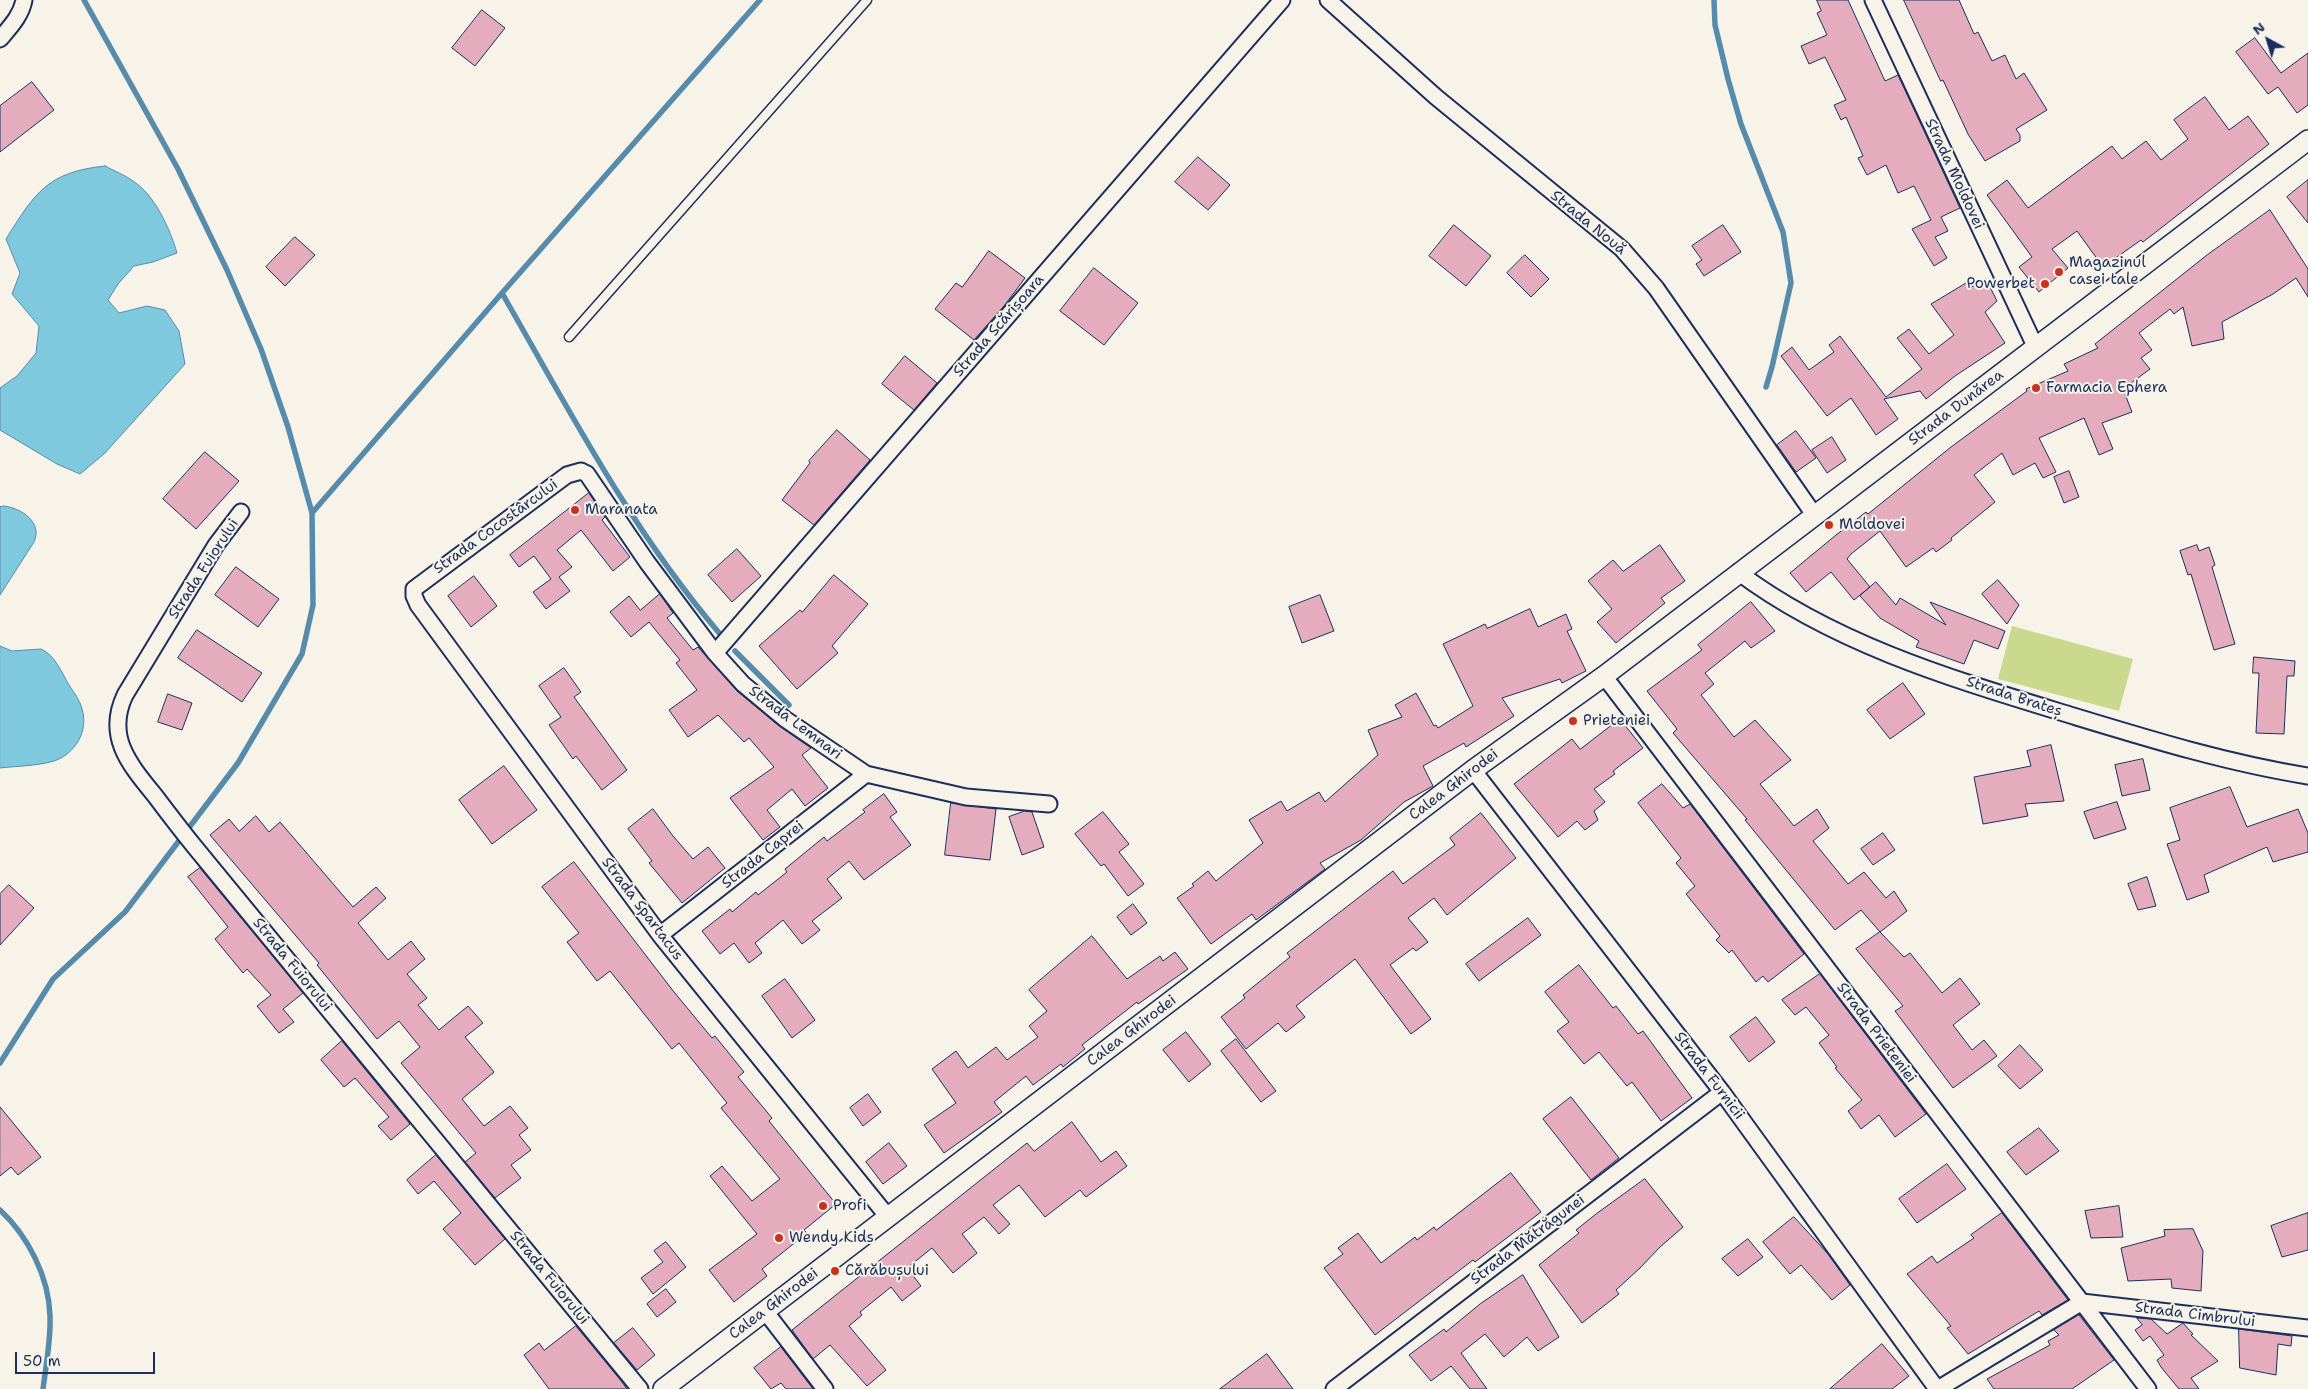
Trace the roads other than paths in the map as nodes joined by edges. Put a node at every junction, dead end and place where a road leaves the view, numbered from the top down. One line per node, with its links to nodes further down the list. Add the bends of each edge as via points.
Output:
1 (24, 0): 6 (street, via 14,22)
2 (867, 0): 8 (lane)
3 (1282, 0): 15 (street, Strada Scărișoara)
4 (1328, 0): 12 (street, Strada Nouă, via 1436,97 1622,249 1656,288)
5 (1873, 0): 9 (street, Strada Moldovei)
6 (0, 39)
7 (2308, 140): 9 (street, Strada Dunărea)
8 (569, 337)
9 (2036, 348): 12 (street, Strada Dunărea)
10 (581, 470): 14 (street, Strada Cocostârcului, via 567,475); 15 (street, Strada Lemnari, via 593,481 647,562)
11 (241, 512): 27 (street, Strada Fuiorului, via 216,545 125,695 119,709 118,730 126,758 194,846)
12 (1815, 516): 13 (street, Strada Dunărea)
13 (1738, 572): 16 (street, Strada Dunărea); 19 (street, Strada Brateș, via 1771,597 1829,627 1934,671 2169,745)
14 (414, 589): 21 (street, Strada Spartacus, via 418,605)
15 (715, 653): 18 (street, Strada Lemnari, via 743,684 785,719)
16 (1604, 676): 17 (street, Calea Ghirodei); 24 (street, Strada Prieteniei)
17 (1473, 770): 22 (street, Strada Furnicii); 23 (street, Calea Ghirodei)
18 (866, 774): 20 (street, Strada Lemnari, via 966,797); 21 (street, Strada Caprei)
19 (2308, 776)
20 (1049, 804)
21 (660, 935): 23 (street, Strada Spartacus)
22 (1722, 1092): 30 (street, Strada Mătrăgunei); 31 (street, Strada Furnicii)
23 (888, 1217): 25 (street, Calea Ghirodei)
24 (2082, 1302): 26 (street, Strada Cimbrului); 31 (street); 32 (street, Strada Prieteniei)
25 (765, 1311): 28 (street, Calea Ghirodei); 29 (street)
26 (2308, 1328)
27 (640, 1389)
28 (663, 1389)
29 (825, 1389)
30 (1334, 1389)
31 (1938, 1389)
32 (2148, 1389)

